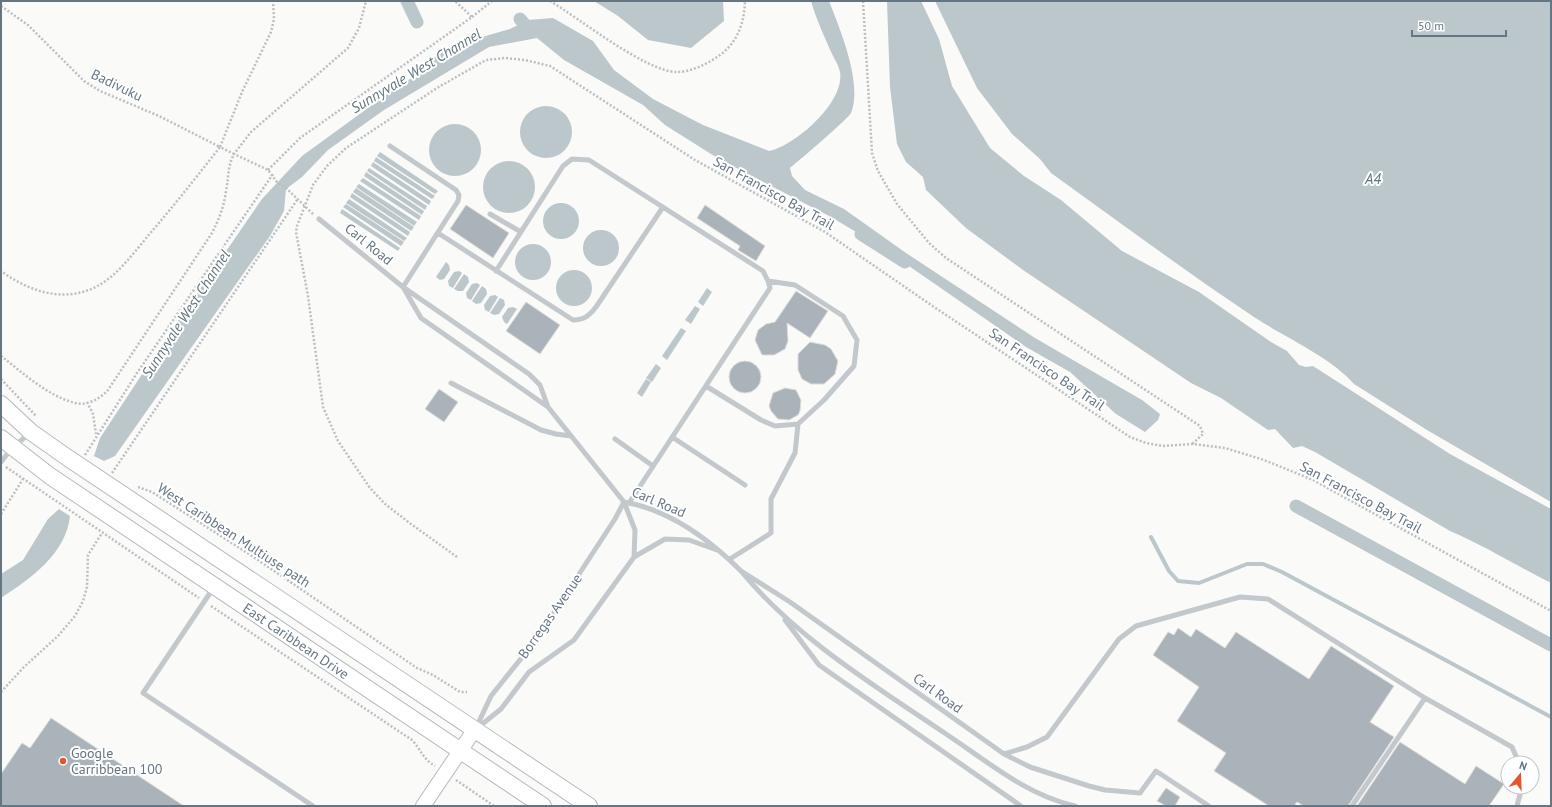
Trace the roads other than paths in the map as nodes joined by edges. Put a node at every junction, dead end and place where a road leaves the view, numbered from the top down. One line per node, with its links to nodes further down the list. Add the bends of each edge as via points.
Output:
1 (390, 146): 6 (lane, via 456,190 459,195 458,201)
2 (663, 207): 5 (lane, via 589,160 572,159 563,166); 7 (lane, via 596,307 589,316 580,320 572,320); 8 (lane, via 763,272)
3 (490, 214): 5 (lane)
4 (319, 219): 9 (lane, Carl Road)
5 (521, 232): 7 (lane)
6 (438, 233): 7 (lane); 9 (lane)
7 (496, 270)
8 (768, 281): 11 (lane, Borregas Avenue, via 770,288); 14 (lane, via 795,285 843,316 857,340 854,366 824,400)
9 (403, 286): 13 (lane, Carl Road, via 421,318); 13 (lane, Carl Road, via 529,374 540,385)
10 (451, 383): 16 (lane, via 541,430)
11 (706, 386): 14 (lane, via 775,426); 17 (lane, Borregas Avenue)
12 (1, 404): 15 (main road, East Caribbean Drive)
13 (548, 407): 16 (lane, Carl Road)
14 (798, 424): 26 (lane, via 795,453 771,499 771,533)
15 (36, 427): 19 (lane); 31 (main road, East Caribbean Drive)
16 (571, 436): 23 (lane, Carl Road)
17 (672, 437): 21 (lane, Borregas Avenue); 22 (lane)
18 (615, 439): 21 (lane)
19 (6, 443): 20 (lane); 28 (main road, East Caribbean Drive, via 50,476)
20 (1, 462)
21 (653, 466): 23 (lane, Borregas Avenue)
22 (745, 485)
23 (626, 502): 24 (lane, Carl Road, via 642,505 696,531); 25 (lane, via 635,530); 31 (lane, Borregas Avenue, via 536,640 491,696)
24 (723, 552): 25 (lane, Borregas Avenue, via 689,540 665,539); 26 (lane, Carl Road)
25 (634, 557): 31 (lane, Borregas Avenue, via 574,640 529,672 501,709)
26 (730, 560): 27 (lane, Carl Road)
27 (741, 571): 29 (lane, Carl Road); 33 (lane, Carl Road, via 790,602)
28 (214, 586): 32 (main road, East Caribbean Drive); 36 (lane, via 143,693)
29 (780, 613): 40 (lane, Carl Road, via 819,665); 41 (lane, Carl Road, via 801,632 1032,791)
30 (1425, 698): 33 (lane, via 1268,600 1240,597 1136,626 1119,639 1047,737); 34 (lane, via 1512,747); 43 (lane)
31 (475, 729): 32 (street, Borregas Avenue); 39 (main road, East Caribbean Drive)
32 (460, 750): 37 (street, Borregas Avenue); 38 (main road, East Caribbean Drive)
33 (1004, 754): 42 (lane, Carl Road, via 1030,767 1105,790 1140,793 1156,771)
34 (1516, 755)
35 (1520, 795): 44 (lane)
36 (313, 806)
37 (423, 806)
38 (543, 806)
39 (589, 806)
40 (1021, 806)
41 (1074, 806)
42 (1209, 806)
43 (1352, 806)
44 (1518, 806)

